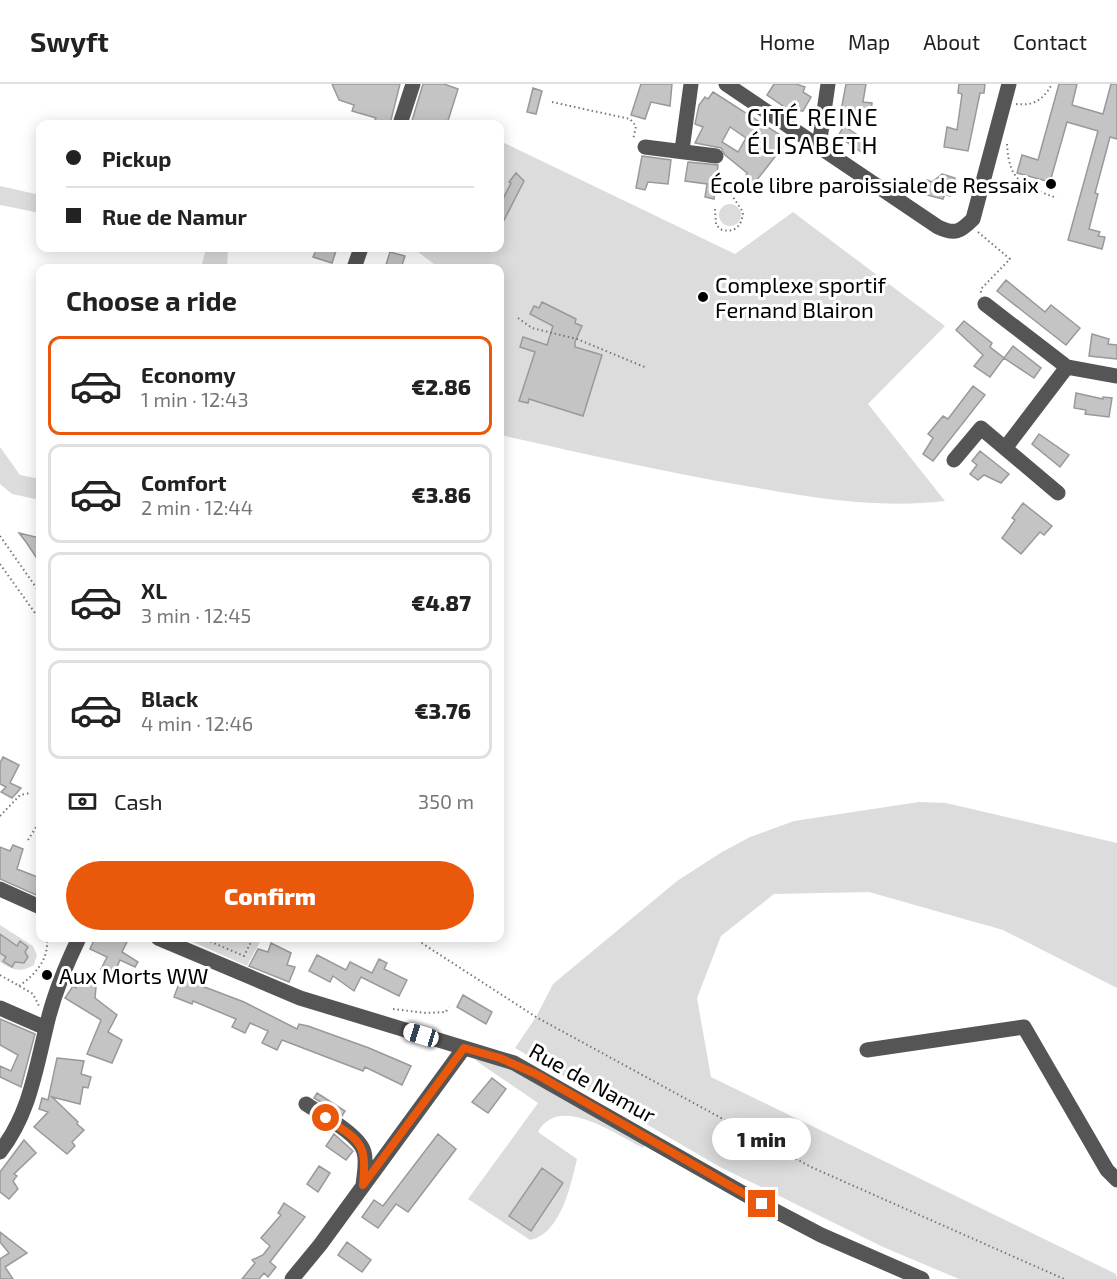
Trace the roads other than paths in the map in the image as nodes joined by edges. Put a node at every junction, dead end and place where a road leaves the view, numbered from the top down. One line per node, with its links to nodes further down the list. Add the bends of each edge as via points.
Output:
1 (413, 84): 6 (street)
2 (691, 84): 9 (street)
3 (726, 84): 7 (street)
4 (828, 84): 7 (street)
5 (1009, 84): 7 (street, via 1011,103 970,221 961,231 951,233 938,227)
6 (401, 120)
7 (819, 146)
8 (645, 147): 9 (street)
9 (682, 150): 10 (street)
10 (716, 156)
11 (985, 304): 12 (street)
12 (1067, 367): 13 (street); 14 (street)
13 (1117, 376)
14 (1006, 447): 15 (street, via 981,428); 16 (street)
15 (954, 460)
16 (1058, 493)
17 (0, 889): 18 (street)
18 (36, 905)
19 (77, 942): 22 (street)
20 (167, 942): 23 (street, Rue de Namur, via 300,998)
21 (0, 1008): 22 (street)
22 (46, 1028): 26 (street, via 34,1086 19,1125)
23 (464, 1048): 28 (street); 30 (street, Rue de Namur, via 536,1074 762,1204 821,1235)
24 (867, 1050): 27 (street, via 1024,1027 1107,1170)
25 (306, 1104): 28 (street, via 361,1145 365,1153)
26 (0, 1152)
27 (1117, 1180)
28 (363, 1185): 29 (street)
29 (292, 1279)
30 (922, 1279)

